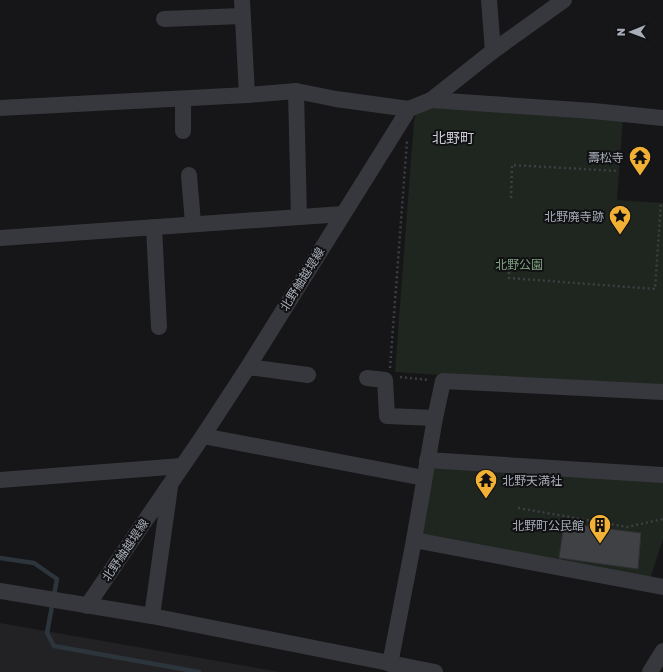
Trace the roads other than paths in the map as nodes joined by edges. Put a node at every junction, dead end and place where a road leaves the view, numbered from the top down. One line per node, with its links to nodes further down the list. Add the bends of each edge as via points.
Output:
1 (489, 0): 5 (street)
2 (564, 0): 5 (street)
3 (242, 8): 4 (street); 7 (street)
4 (164, 19)
5 (493, 51): 9 (street)
6 (296, 90): 7 (street); 11 (street, via 336,99); 16 (street)
7 (247, 95): 8 (street)
8 (183, 99): 10 (street); 13 (street)
9 (430, 100): 11 (street); 12 (street)
10 (0, 108)
11 (409, 109): 15 (street, 北野舳越堤線)
12 (663, 118)
13 (184, 131)
14 (189, 175): 17 (street)
15 (343, 214): 16 (street); 21 (street, 北野舳越堤線)
16 (298, 217): 17 (street)
17 (193, 224): 18 (street)
18 (154, 227): 19 (street); 20 (street)
19 (0, 238)
20 (159, 327)
21 (248, 366): 22 (street); 26 (street, 北野舳越堤線)
22 (308, 375)
23 (367, 378): 25 (street, via 385,380 387,416)
24 (663, 392): 25 (street, via 443,381)
25 (435, 418): 27 (street)
26 (202, 436): 28 (street, 北野舳越堤線); 30 (street)
27 (427, 460): 29 (street); 30 (street)
28 (182, 466): 31 (street); 32 (street, 北野舳越堤線)
29 (663, 475)
30 (424, 478): 33 (street)
31 (0, 480)
32 (171, 483): 36 (street, 北野舳越堤線); 37 (street)
33 (414, 540): 34 (street); 39 (street)
34 (663, 587)
35 (0, 591): 36 (street)
36 (87, 606): 37 (street)
37 (152, 616): 39 (street)
38 (663, 651): 41 (street)
39 (390, 664): 40 (street)
40 (435, 672)
41 (650, 672)

